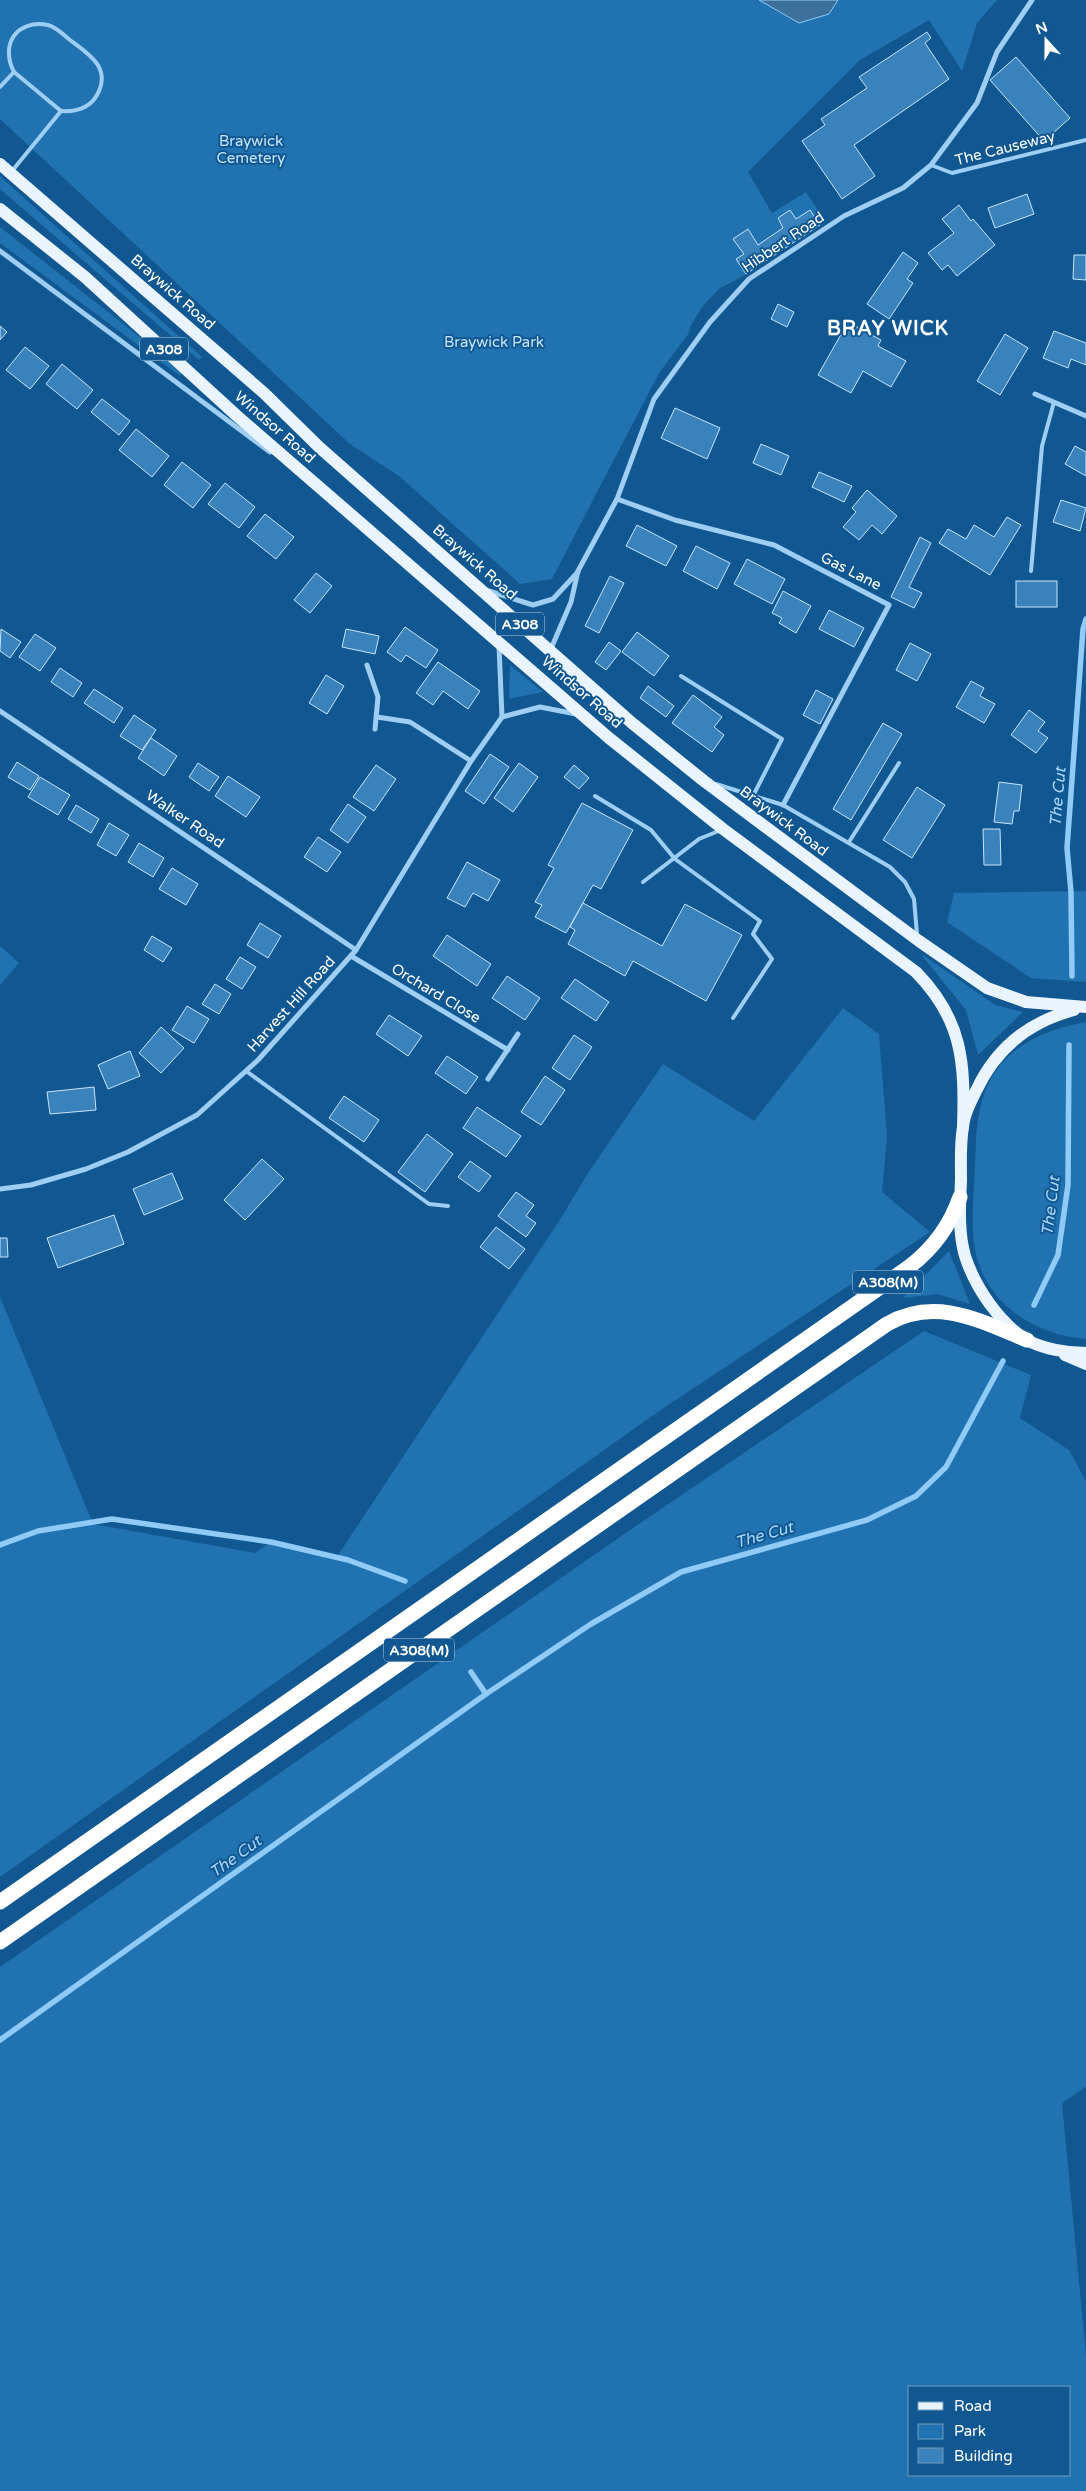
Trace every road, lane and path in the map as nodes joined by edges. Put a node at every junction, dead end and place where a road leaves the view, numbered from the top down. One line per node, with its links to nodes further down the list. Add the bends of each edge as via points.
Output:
1 (1032, 0): 7 (street, Hibbert Road, via 997,52 977,103)
2 (14, 72): 3 (lane); 4 (lane); 4 (lane, via 8,62 9,43 13,35 32,24 51,26 96,60 102,72 96,98 80,110)
3 (0, 87)
4 (61, 111): 8 (lane)
5 (1086, 140): 7 (lane, The Causeway, via 952,173)
6 (0, 164): 8 (main road, Braywick Road / A308)
7 (931, 165): 15 (street, Hibbert Road, via 902,188 844,216 749,279 710,322 654,399)
8 (10, 173): 18 (main road, Braywick Road / A308, via 264,393)
9 (0, 210): 14 (main road, Windsor Road / A308, via 85,277)
10 (0, 251): 14 (street)
11 (1035, 394): 12 (street)
12 (1054, 402): 13 (street); 16 (lane, via 1042,446)
13 (1086, 416)
14 (325, 492): 19 (main road, Windsor Road / A308)
15 (617, 499): 17 (street, Hibbert Road); 33 (street, Gas Lane, via 675,520 774,545 889,604)
16 (1031, 570)
17 (578, 571): 18 (street, Hibbert Road, via 553,600 532,605); 20 (street, Hibbert Road, via 571,602)
18 (480, 589): 20 (main road, Braywick Road / A308)
19 (499, 641): 24 (main road, Windsor Road / A308); 26 (street)
20 (550, 651): 30 (main road, Braywick Road / A308)
21 (368, 666): 25 (street, via 378,697)
22 (681, 676): 31 (lane, via 782,739)
23 (0, 711): 39 (street, Walker Road)
24 (584, 716): 26 (street, via 540,707); 34 (main road, Windsor Road / A308)
25 (377, 717): 27 (street); 28 (street, via 410,722)
26 (502, 717): 28 (street, Harvest Hill Road)
27 (375, 729)
28 (471, 761): 39 (street, Harvest Hill Road)
29 (899, 763): 35 (lane)
30 (704, 781): 31 (lane); 38 (main road, Braywick Road / A308)
31 (754, 794): 33 (lane)
32 (595, 796): 36 (lane, via 651,830)
33 (783, 805): 35 (lane)
34 (723, 829): 36 (lane, via 699,839); 47 (main road, Windsor Road / A308, via 902,959 928,984 946,1011 958,1039 964,1078)
35 (848, 842): 38 (lane, via 890,867 905,882 914,898)
36 (675, 859): 37 (lane); 42 (lane, via 760,921 752,934 772,959)
37 (643, 882)
38 (919, 941): 41 (main road, Braywick Road / A308, via 998,994 1039,1004)
39 (356, 950): 40 (street, Harvest Hill Road)
40 (351, 956): 44 (street, Orchard Close); 45 (street, Harvest Hill Road)
41 (1086, 1008): 47 (main road, via 1040,1021 1011,1040 982,1078)
42 (733, 1018)
43 (518, 1034): 44 (street)
44 (508, 1050): 46 (street)
45 (246, 1071): 48 (street, Harvest Hill Road, via 197,1115 128,1152 86,1169 31,1185); 50 (lane, via 429,1204)
46 (488, 1078)
47 (963, 1127): 49 (main road)
48 (0, 1189)
49 (960, 1197): 51 (main road, via 962,1237 971,1272 1002,1318); 54 (highway, A308(M), via 943,1233 909,1267)
50 (448, 1206)
51 (1031, 1341): 52 (main road, via 1067,1352); 53 (main road); 55 (highway, A308(M), via 972,1318 940,1311 908,1314 887,1324)
52 (1086, 1353)
53 (1086, 1364)
54 (0, 1902)
55 (0, 1942)

